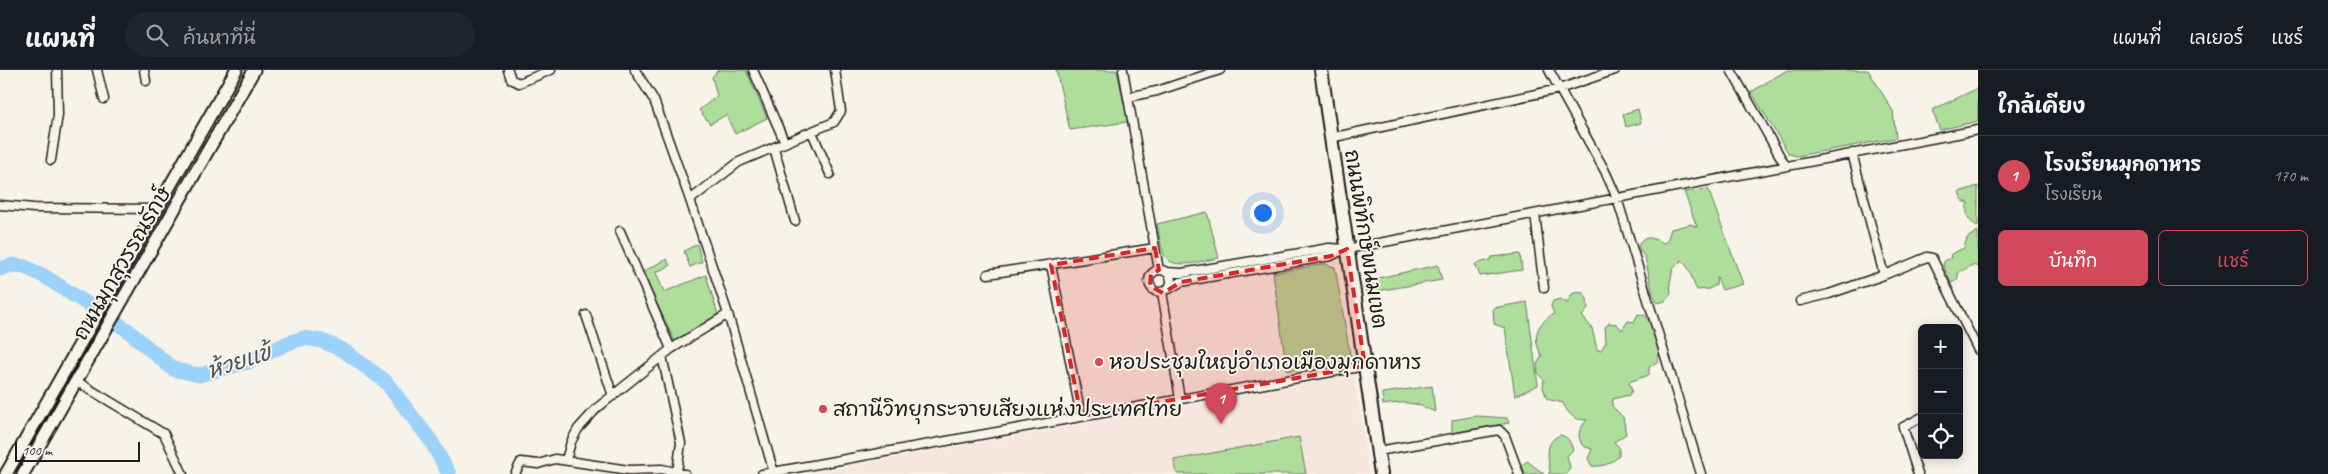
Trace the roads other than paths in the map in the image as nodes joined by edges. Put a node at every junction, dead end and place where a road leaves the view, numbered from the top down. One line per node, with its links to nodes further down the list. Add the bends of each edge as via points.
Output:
1 (56, 70): 27 (street, via 58,115)
2 (97, 70): 20 (street)
3 (144, 70): 17 (street)
4 (236, 70): 33 (main road, ถนนมุกสุวรรณรักษ์)
5 (254, 70): 52 (main road, ถนนมุกสุวรรณรักษ์)
6 (508, 70): 7 (street, via 511,79 518,83)
7 (551, 70)
8 (635, 70): 31 (street, via 654,100)
9 (753, 70): 24 (street)
10 (835, 70): 22 (street, via 841,106 839,117)
11 (1123, 70): 19 (street)
12 (1220, 70): 19 (street, via 1157,92)
13 (1321, 70): 23 (main road, ถนนพิทักษ์พนมเขต)
14 (1549, 70): 18 (street)
15 (1615, 70): 18 (street)
16 (1731, 70): 28 (street)
17 (146, 81)
18 (1560, 89): 23 (street); 30 (street)
19 (1128, 97): 37 (street)
20 (104, 99)
21 (1978, 130): 26 (street)
22 (812, 132): 24 (street); 29 (street)
23 (1330, 138): 38 (main road, ถนนพิทักษ์พนมเขต)
24 (785, 143): 25 (street)
25 (774, 148): 31 (street, via 739,162); 35 (street)
26 (1852, 153): 28 (street); 42 (street)
27 (50, 160)
28 (1786, 165): 30 (street)
29 (830, 174)
30 (1617, 198): 34 (street); 68 (street)
31 (690, 200): 46 (street)
32 (0, 205): 33 (street)
33 (157, 209): 61 (main road, ถนนมุกสุวรรณรักษ์)
34 (1535, 214): 38 (street); 43 (street)
35 (795, 221)
36 (620, 231): 48 (street)
37 (1155, 248): 39 (street); 40 (street)
38 (1347, 249): 40 (street, via 1329,248 1182,273); 44 (street, via 1331,256 1180,282); 51 (main road, ถนนพิทักษ์พนมเขต)
39 (1052, 265): 41 (street); 55 (street)
40 (1163, 271): 44 (street, via 1172,282); 44 (street, via 1150,276 1149,283 1155,291)
41 (988, 274)
42 (1884, 274): 45 (street); 49 (street, via 1927,257 1932,258)
43 (1544, 288)
44 (1165, 290): 54 (street)
45 (1800, 301)
46 (728, 314): 48 (street); 59 (street)
47 (586, 315): 53 (street)
48 (671, 349): 50 (street)
49 (1978, 350)
50 (662, 356): 53 (street); 60 (street, via 681,443)
51 (1365, 366): 54 (street); 57 (main road, ถนนพิทักษ์พนมเขต)
52 (76, 381): 62 (main road, ถนนมุกสุวรรณรักษ์); 63 (street, via 164,434)
53 (612, 396): 58 (street, via 585,420 571,442)
54 (1180, 398): 55 (street)
55 (1081, 416): 59 (street)
56 (1918, 419): 69 (street, via 1902,428)
57 (1378, 451): 66 (main road, ถนนพิทักษ์พนมเขต); 67 (street, via 1500,430)
58 (566, 460): 60 (street, via 629,470 662,469); 64 (street, via 555,459 538,464 523,461)
59 (774, 472): 65 (street)
60 (681, 473)
61 (6, 474)
62 (23, 474)
63 (184, 474)
64 (515, 474)
65 (762, 474)
66 (1381, 474)
67 (1519, 474)
68 (1701, 474)
69 (1918, 474)

